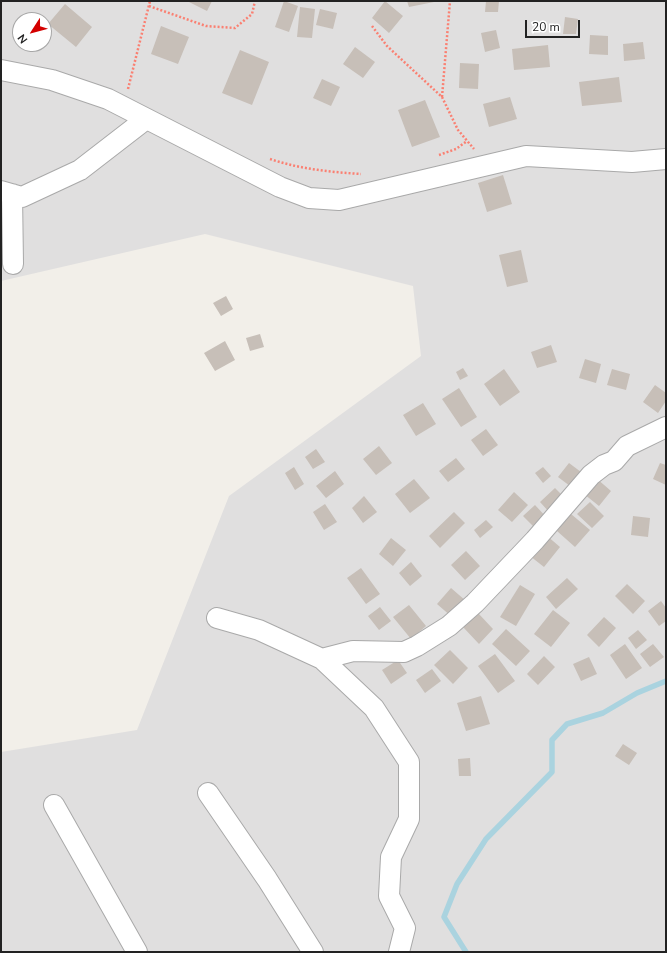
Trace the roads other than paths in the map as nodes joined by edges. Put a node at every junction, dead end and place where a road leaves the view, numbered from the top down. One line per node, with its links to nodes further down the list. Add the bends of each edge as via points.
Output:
1 (1, 70): 2 (street, via 52,80 108,99)
2 (146, 119): 3 (street, via 280,187 309,198 339,200 526,156 632,162); 4 (street, via 80,170 22,197)
3 (666, 159)
4 (6, 192): 5 (street)
5 (13, 264)
6 (666, 427): 8 (street, via 627,446 614,461 591,475 535,540 475,603 449,626 404,652 353,651)
7 (217, 618): 8 (street, via 258,630)
8 (322, 659): 13 (street, via 374,708 409,762 409,819 391,857 389,896 404,928)
9 (208, 793): 12 (street)
10 (54, 805): 11 (street)
11 (137, 952)
12 (313, 952)
13 (399, 952)

